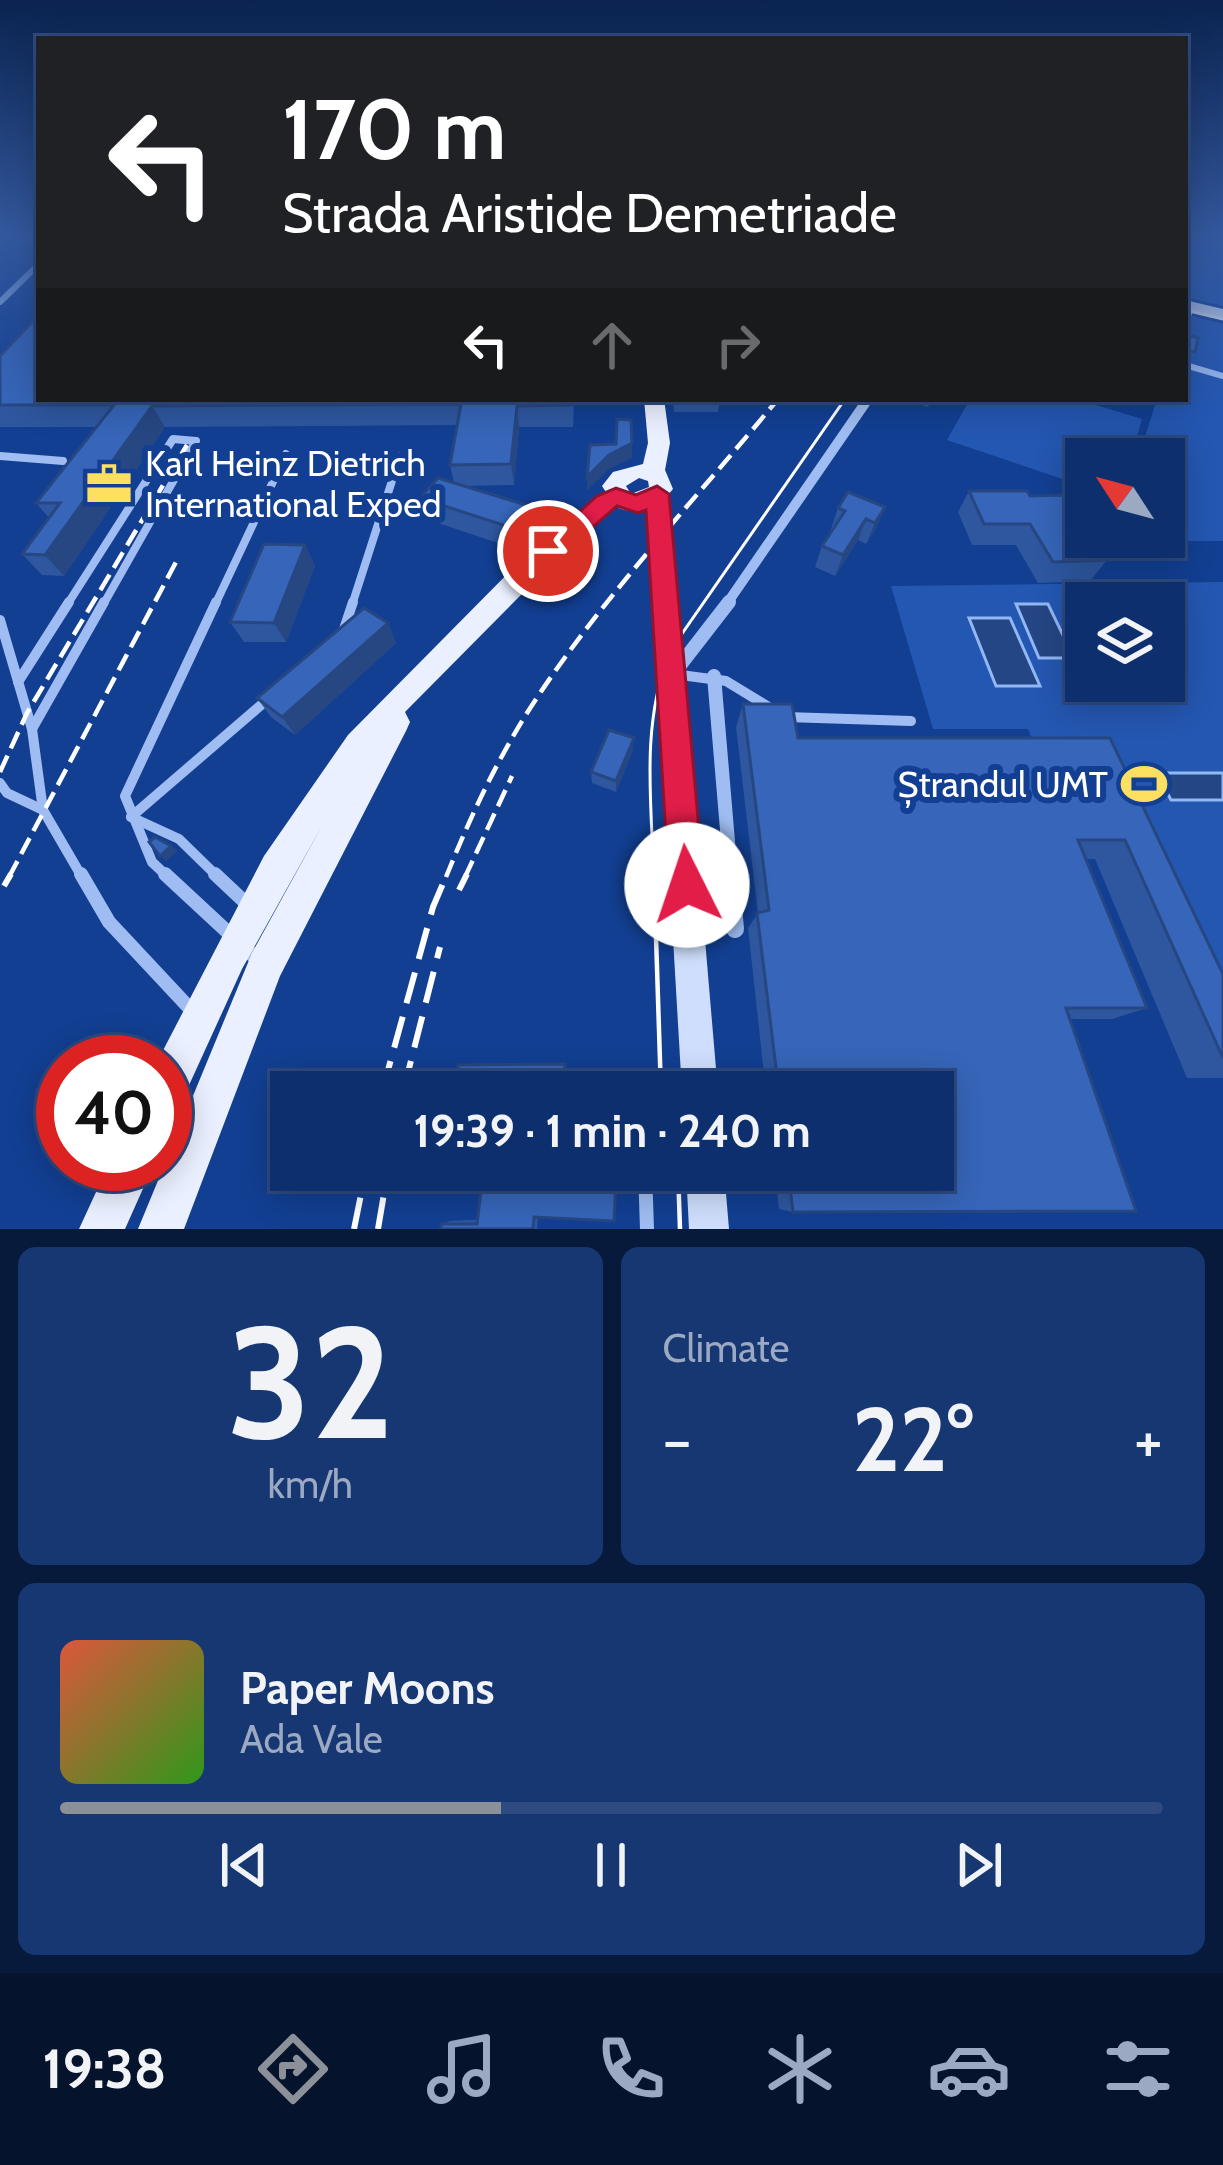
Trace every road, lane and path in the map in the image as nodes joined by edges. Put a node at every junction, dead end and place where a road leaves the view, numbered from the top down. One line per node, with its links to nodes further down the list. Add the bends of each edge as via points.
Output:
1 (1188, 311): 2 (main road)
2 (1223, 314)
3 (1188, 366): 4 (lane)
4 (1223, 376)
5 (654, 402): 11 (main road, via 659,442)
6 (866, 402): 14 (street)
7 (286, 454): 22 (lane, via 125,796)
8 (0, 456): 10 (lane)
9 (400, 456): 13 (lane)
10 (62, 461)
11 (645, 498): 14 (street); 24 (main road, via 596,508 414,688)
12 (0, 620): 16 (lane)
13 (342, 636)
14 (673, 674): 15 (lane); 28 (street)
15 (714, 676): 18 (lane, via 783,716); 23 (street)
16 (18, 682): 19 (lane); 19 (lane, via 173,439 196,441)
17 (271, 696): 22 (lane)
18 (911, 722)
19 (32, 729): 21 (lane)
20 (0, 783): 21 (lane)
21 (43, 810): 25 (lane, via 110,922)
22 (131, 817): 24 (lane, via 178,839); 24 (lane, via 152,862)
23 (735, 929)
24 (259, 938): 25 (main road); 27 (main road)
25 (198, 1017): 26 (main road); 27 (lane)
26 (190, 1035)
27 (233, 1038): 33 (main road)
28 (699, 1071)
29 (120, 1191): 32 (main road)
30 (646, 1191): 34 (lane)
31 (706, 1191): 35 (street)
32 (102, 1229)
33 (161, 1229)
34 (647, 1229)
35 (709, 1229)

